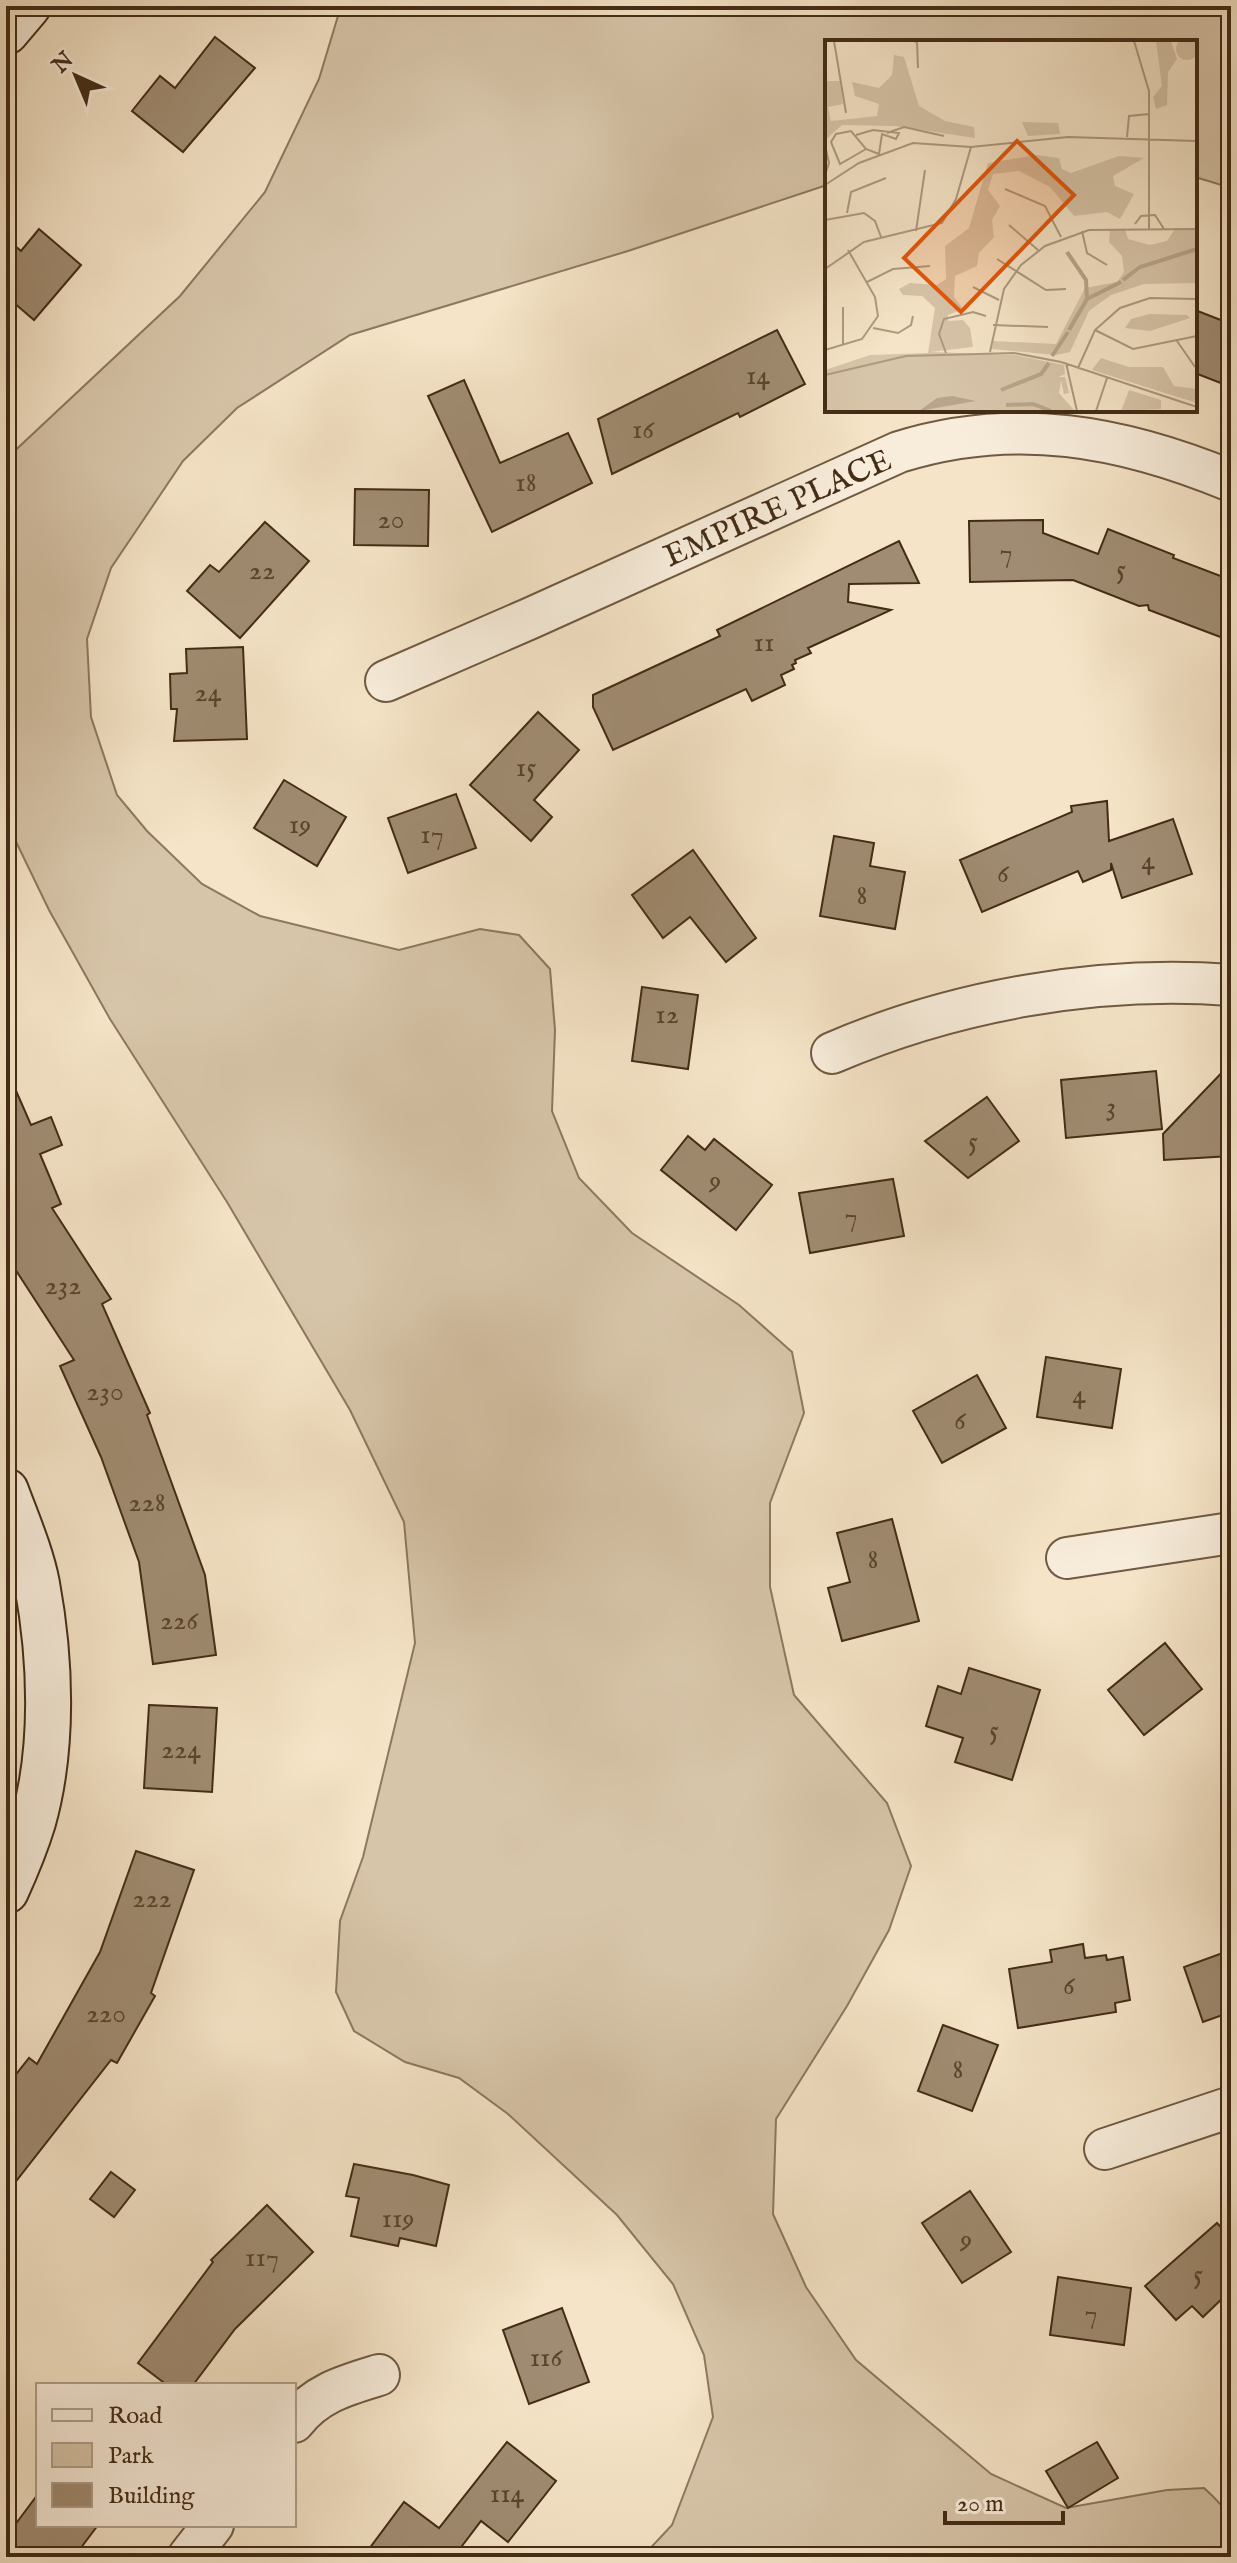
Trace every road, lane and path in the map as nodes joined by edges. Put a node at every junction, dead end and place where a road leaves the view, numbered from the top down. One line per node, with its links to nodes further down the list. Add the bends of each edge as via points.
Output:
1 (28, 6): 2 (street)
2 (6, 32)
3 (1231, 481): 4 (street, EMPIRE PLACE, via 1148,451 1079,436 1014,433 924,444)
4 (386, 681)
5 (1231, 985): 6 (street, via 1127,985 1004,1001 901,1027)
6 (832, 1053)
7 (6, 1491): 10 (street, via 37,1582 48,1706 33,1821)
8 (1231, 1533): 9 (street)
9 (1067, 1558)
10 (6, 1891)
11 (1231, 2107): 12 (street)
12 (1105, 2149)
13 (379, 2375): 14 (street, via 317,2398)
14 (296, 2420)
15 (211, 2527): 16 (street)
16 (188, 2557)

